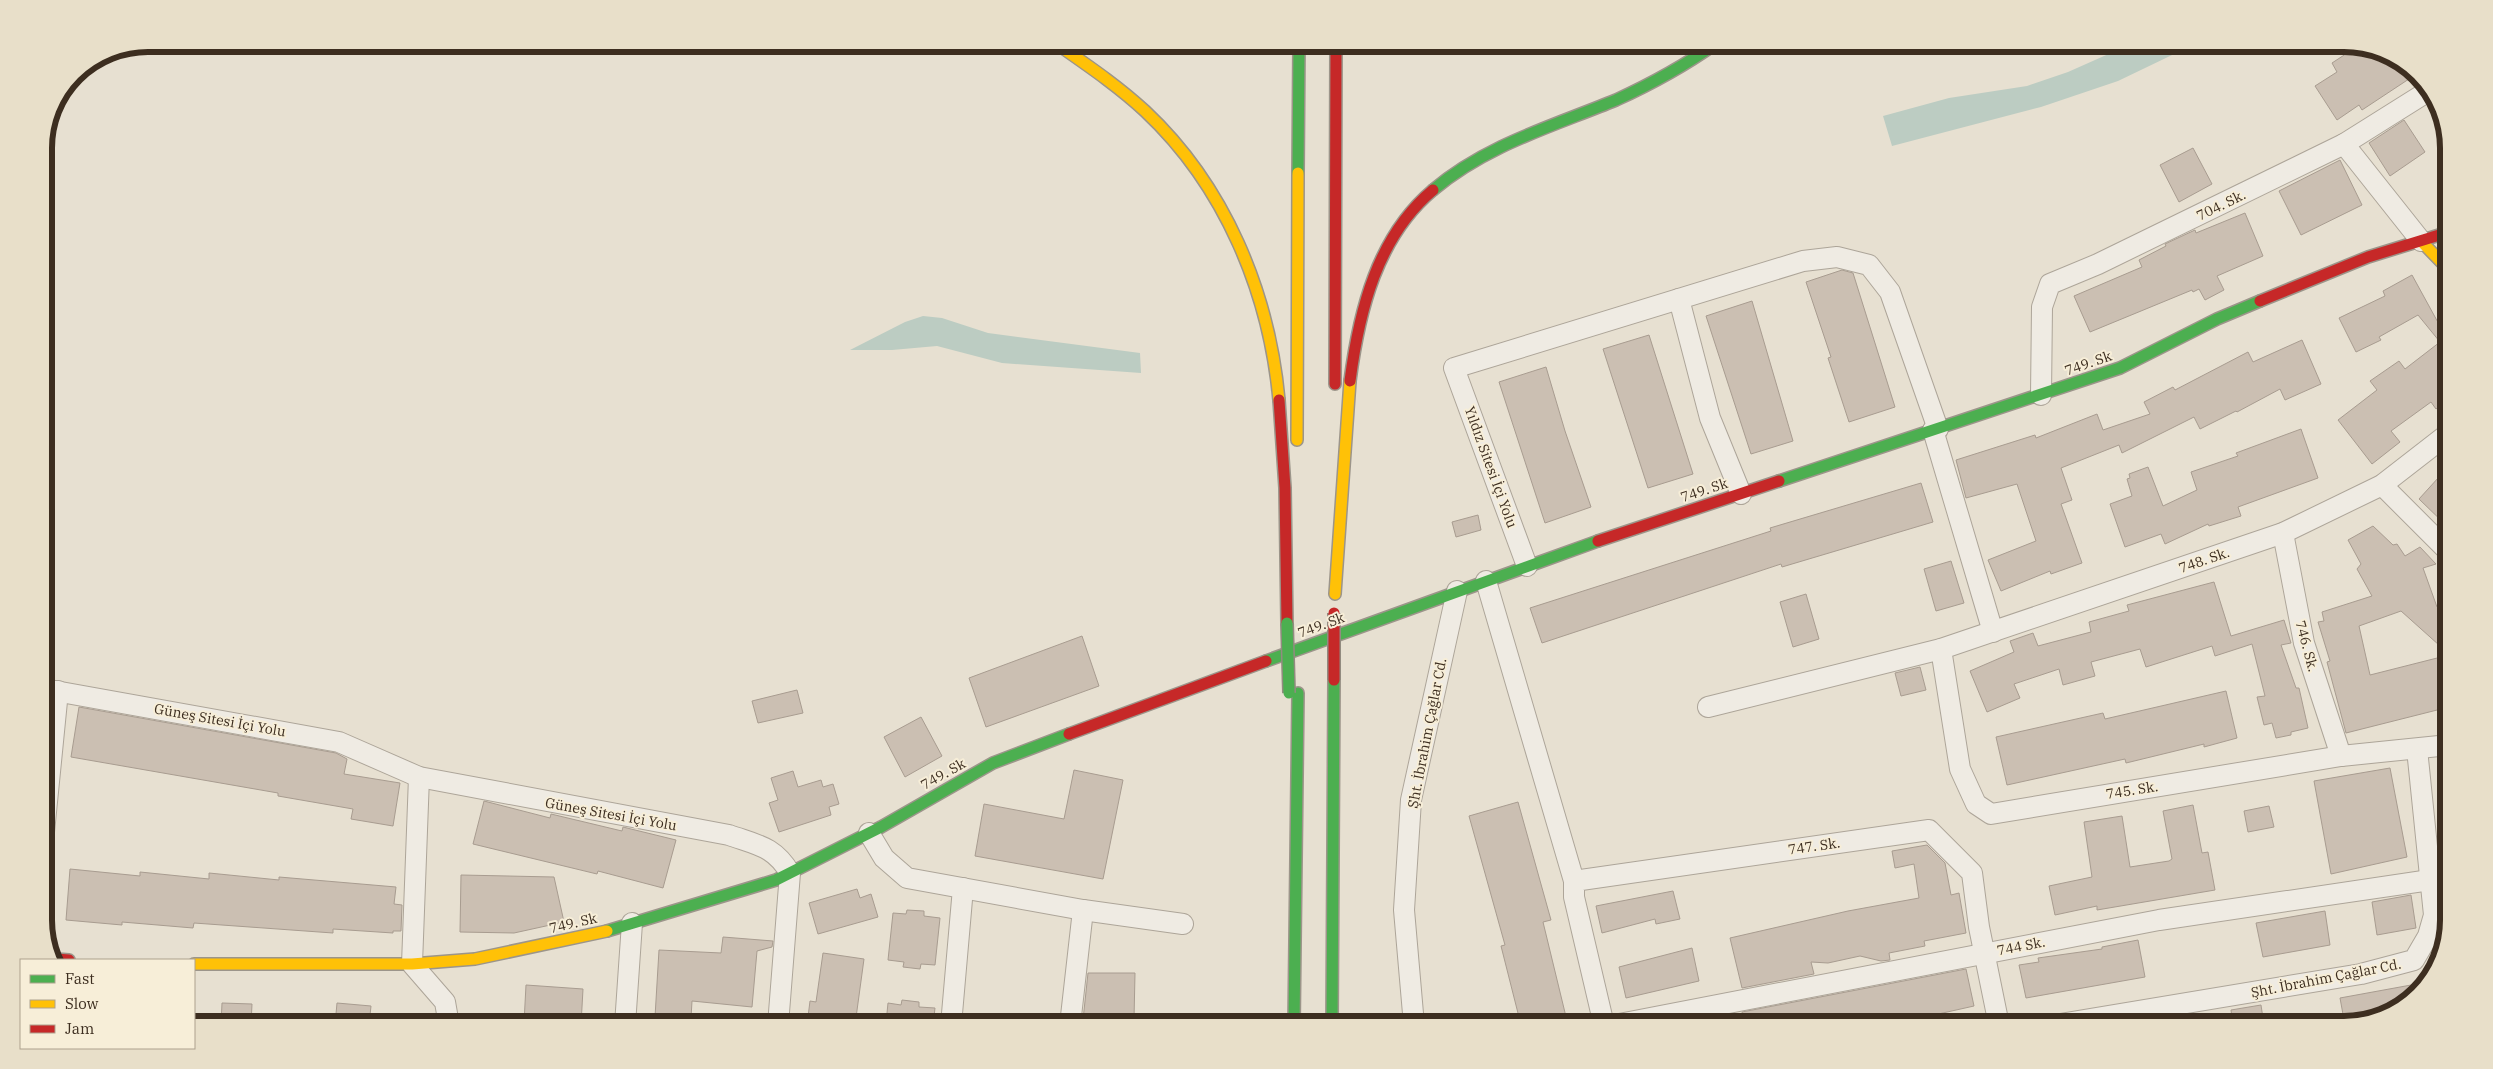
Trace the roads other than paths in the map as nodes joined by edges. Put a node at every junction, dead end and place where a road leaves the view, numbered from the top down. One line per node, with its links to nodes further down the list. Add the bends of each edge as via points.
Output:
1 (1070, 53): 26 (main road, via 1120,88 1169,136 1212,192 1248,264 1269,334 1282,430)
2 (1299, 53): 16 (main road)
3 (1336, 53): 12 (main road)
4 (1704, 53): 25 (main road, via 1691,63 1637,90 1507,144 1454,171 1420,201 1392,237 1370,285 1355,343)
5 (2424, 94): 6 (street, 704. Sk.)
6 (2344, 144): 8 (street); 11 (street, 704. Sk., via 2098,264 2050,284 2042,307)
7 (2440, 235): 8 (main road, 749. Sk)
8 (2421, 241): 9 (main road); 11 (main road, 749. Sk, via 2368,257 2217,319 2120,368)
9 (2440, 261)
10 (1680, 299): 14 (street, via 1802,261 1837,257 1868,265 1890,292); 18 (street, via 1710,418); 22 (street, Yıldız Sitesi İçi Yolu, via 1454,368)
11 (2041, 395): 14 (main road, 749. Sk)
12 (1335, 398)
13 (1335, 417): 25 (main road)
14 (1935, 430): 18 (main road, 749. Sk); 27 (street)
15 (2440, 440): 17 (street, 748. Sk.)
16 (1297, 453)
17 (2382, 485): 20 (street, 748. Sk.); 21 (street)
18 (1741, 494): 22 (main road, 749. Sk)
19 (1297, 503): 26 (main road)
20 (2283, 532): 27 (street, 748. Sk.); 33 (street, 746. Sk., via 2304,643)
21 (2440, 543)
22 (1528, 566): 23 (main road, 749. Sk)
23 (1486, 581): 24 (main road, 749. Sk); 39 (street)
24 (1457, 591): 35 (main road, 749. Sk, via 993,763); 53 (street, Şht. İbrahim Çağlar Cd., via 1411,800 1404,910)
25 (1334, 594): 52 (main road, bridge)
26 (1292, 623): 51 (main road)
27 (1993, 632): 28 (street, 748. Sk.)
28 (1941, 649): 30 (street, 748. Sk.); 33 (street, 745. Sk., via 1960,769 1976,804 1991,814)
29 (53, 690): 34 (street, Güneş Sitesi İçi Yolu, via 339,742)
30 (1708, 707)
31 (2440, 746): 32 (street, 745. Sk.)
32 (2417, 749): 33 (street, 745. Sk.); 37 (street, Şht. İbrahim Çağlar Cd.)
33 (2341, 756)
34 (419, 777): 36 (street, Güneş Sitesi İçi Yolu, via 729,835 781,857); 45 (street)
35 (869, 833): 36 (main road, 749. Sk); 38 (street, via 884,858 908,878)
36 (790, 873): 41 (main road, 749. Sk); 48 (street)
37 (2430, 880): 43 (street, 744 Sk., via 2159,920); 57 (street, Şht. İbrahim Çağlar Cd., via 2434,915 2428,936 2414,960 2351,975)
38 (963, 888): 40 (street); 49 (street)
39 (1574, 889): 43 (street, 747. Sk., via 1929,830 1972,873); 54 (street)
40 (1083, 910): 42 (street); 50 (street)
41 (632, 923): 45 (main road, 749. Sk, via 598,934 476,959); 47 (street)
42 (1183, 924)
43 (1984, 953): 55 (street, 744 Sk.); 56 (street)
44 (195, 964): 45 (main road, 749. Sk)
45 (412, 964): 46 (street, via 446,1002)
46 (447, 1016)
47 (626, 1016)
48 (779, 1016)
49 (952, 1016)
50 (1071, 1016)
51 (1294, 1016)
52 (1332, 1016)
53 (1413, 1016)
54 (1602, 1016)
55 (1660, 1016)
56 (1997, 1016)
57 (2107, 1016)

